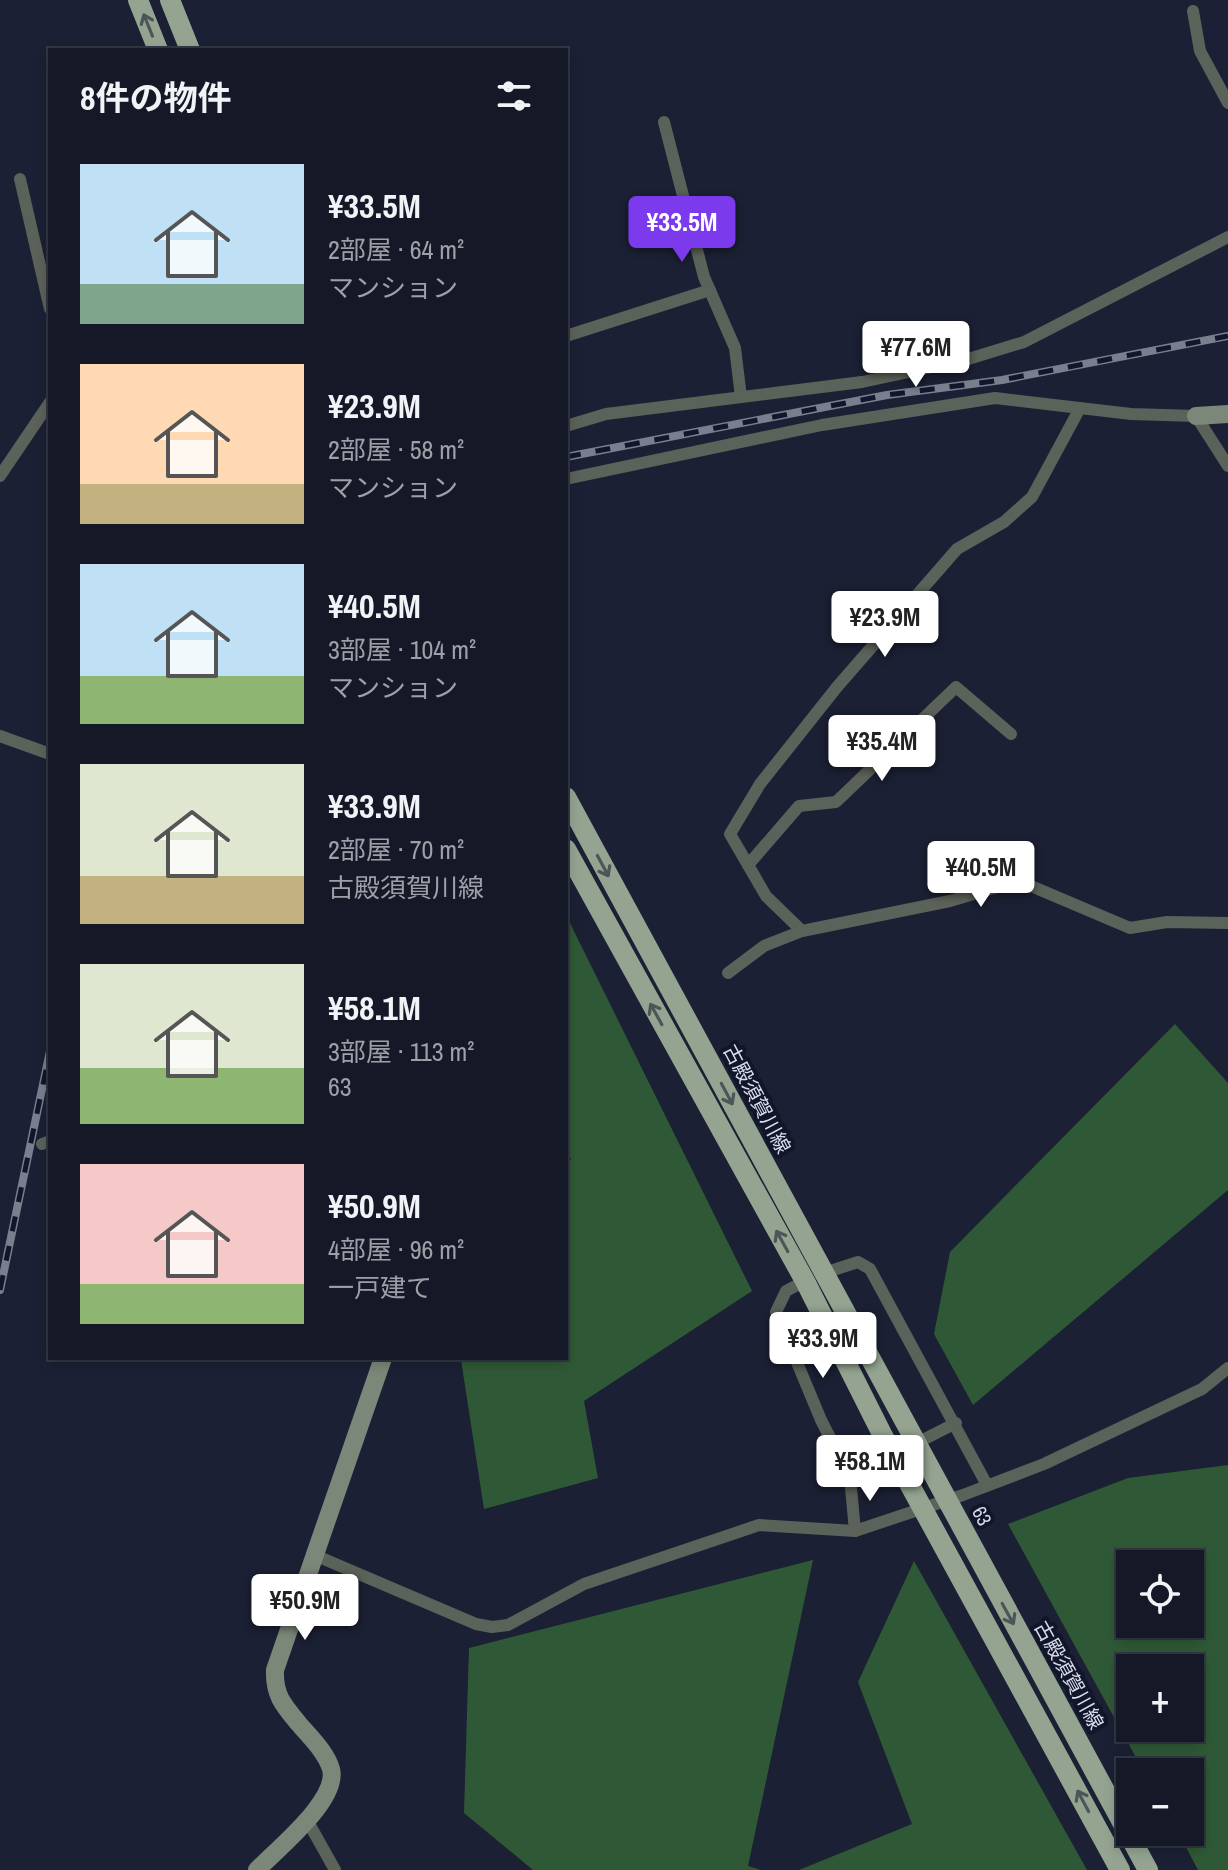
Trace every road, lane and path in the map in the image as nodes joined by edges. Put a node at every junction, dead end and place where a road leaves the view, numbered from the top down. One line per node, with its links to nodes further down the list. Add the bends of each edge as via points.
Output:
1 (138, 0): 4 (main road, one-way to 1)
2 (170, 0): 5 (main road)
3 (1193, 11): 6 (street, via 1200,51)
4 (157, 48)
5 (189, 48)
6 (1228, 103)
7 (664, 122): 10 (street)
8 (20, 179): 11 (street)
9 (1228, 237): 13 (street, via 1024,342 862,382)
10 (710, 290): 12 (street); 13 (street, via 735,348)
11 (48, 300)
12 (568, 335)
13 (741, 397): 18 (street, via 606,414)
14 (48, 405): 20 (street)
15 (1080, 408): 17 (street); 21 (street, via 995,398 822,425); 27 (street, via 1032,497 1004,522 957,549 760,784 730,834)
16 (1228, 414): 17 (street)
17 (1196, 416): 19 (street)
18 (568, 425)
19 (1228, 466)
20 (0, 476)
21 (568, 479)
22 (1011, 734): 27 (street, via 956,687 836,802 799,806)
23 (0, 736): 24 (street)
24 (48, 753)
25 (568, 801): 31 (main road, 古殿須賀川線 / 63, one-way to 31)
26 (568, 852): 31 (main road, 古殿須賀川線 / 63, one-way to 26)
27 (748, 865): 29 (street, via 766,896)
28 (1228, 923): 29 (street, via 1167,922 1130,928 1031,886 1011,883)
29 (802, 931): 30 (street, via 764,946)
30 (728, 973)
31 (813, 1277): 34 (street, via 858,1262 870,1269); 35 (main road, 古殿須賀川線 / 63); 36 (street, via 786,1291 776,1312); 44 (main road, 古殿須賀川線 / 63, one-way to 31, via 882,1434)
32 (382, 1360): 40 (street)
33 (1228, 1368): 37 (street, via 1202,1389 1044,1464)
34 (956, 1423): 36 (street); 37 (street)
35 (905, 1424): 39 (main road, 63 / 63)
36 (850, 1477): 38 (street)
37 (987, 1485): 38 (street)
38 (855, 1531): 40 (street, via 759,1525 584,1584 508,1625 492,1627)
39 (971, 1546): 45 (main road, 古殿須賀川線 / 63, one-way to 45)
40 (312, 1554): 41 (street, via 275,1670 275,1692 330,1767 326,1795)
41 (307, 1820): 42 (street); 43 (street)
42 (257, 1870)
43 (335, 1870)
44 (1120, 1870)
45 (1148, 1870)

